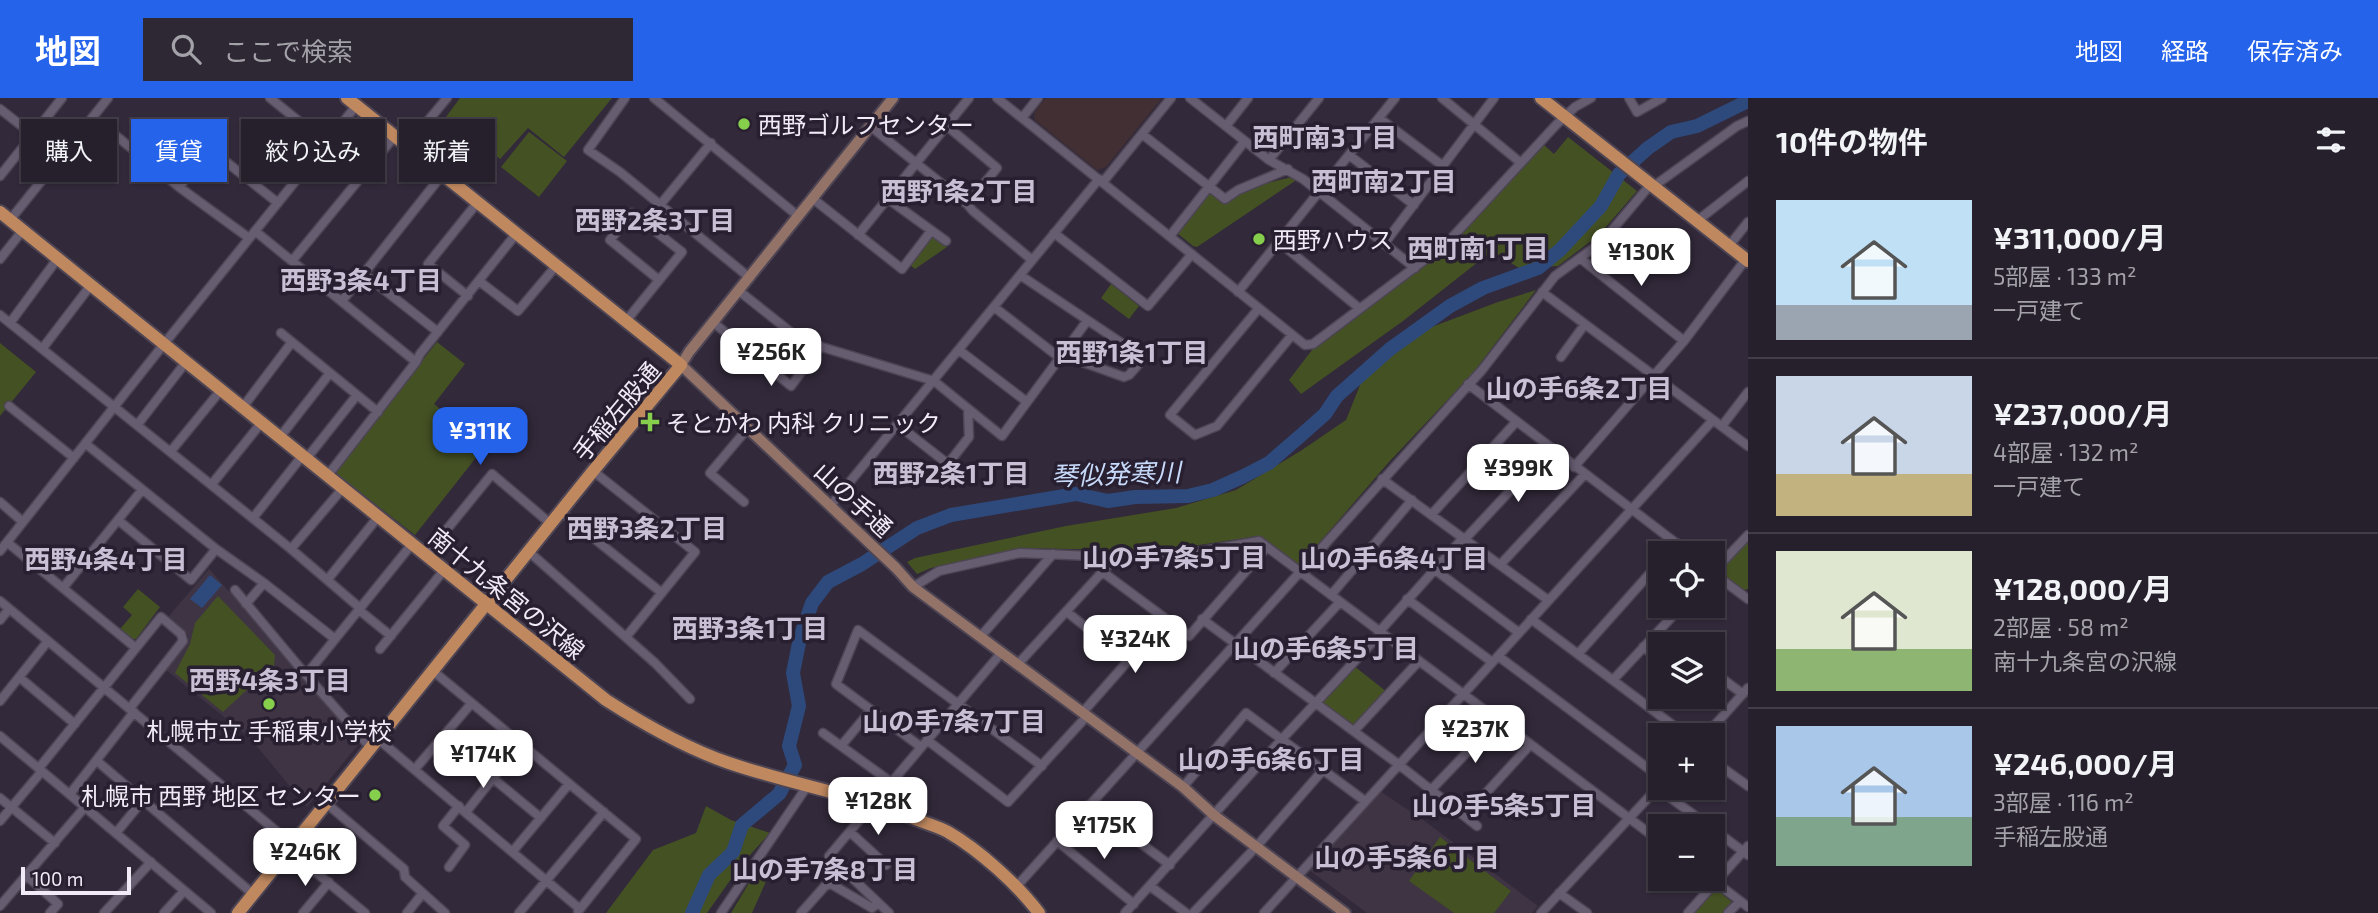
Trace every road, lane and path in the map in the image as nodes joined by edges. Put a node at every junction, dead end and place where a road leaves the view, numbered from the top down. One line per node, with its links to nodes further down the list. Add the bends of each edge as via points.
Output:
1 (108, 98): 27 (street)
2 (270, 98): 31 (street)
3 (447, 98): 33 (street)
4 (625, 98): 67 (street, via 588,150)
5 (654, 98): 44 (street)
6 (893, 98): 37 (main road, 手稲左股通)
7 (969, 98): 38 (street)
8 (997, 98): 28 (street)
9 (1038, 98): 28 (street)
10 (1171, 98): 40 (street)
11 (1190, 98): 39 (street)
12 (1248, 98): 39 (street)
13 (1320, 98): 47 (street)
14 (1379, 98): 24 (street)
15 (1395, 98): 24 (street)
16 (1442, 98): 35 (street)
17 (1494, 98): 35 (street)
18 (1541, 98): 26 (main road)
19 (1591, 98): 26 (street)
20 (1629, 98): 21 (street, via 1637,112)
21 (1662, 98)
22 (57, 100): 30 (street)
23 (352, 102): 32 (street); 41 (main road, 山の手通)
24 (1389, 106): 29 (street)
25 (0, 108): 36 (street)
26 (1565, 116): 49 (street); 58 (main road)
27 (93, 117): 60 (street); 69 (street)
28 (1022, 118): 53 (street)
29 (1379, 118): 46 (street); 50 (street)
30 (43, 119)
31 (297, 119)
32 (342, 119)
33 (430, 119)
34 (1748, 121): 58 (street)
35 (1475, 123): 49 (street); 50 (street)
36 (21, 125)
37 (870, 126): 48 (street); 62 (main road, 手稲左股通)
38 (947, 126): 48 (street); 66 (street, via 997,168)
39 (1226, 126): 43 (street)
40 (1142, 134): 53 (street); 59 (street)
41 (394, 137): 42 (main road, 山の手通); 90 (street)
42 (399, 141)
43 (1245, 141): 47 (street); 59 (street)
44 (711, 143): 67 (street); 70 (street)
45 (21, 148): 52 (street)
46 (1349, 155): 61 (street); 68 (street)
47 (1269, 160): 51 (street)
48 (915, 162): 63 (street); 66 (street)
49 (1521, 163): 92 (street, via 1447,243)
50 (1443, 166): 68 (street)
51 (1288, 169): 59 (street, via 1226,199); 61 (street)
52 (0, 176)
53 (1101, 181): 75 (street); 79 (street)
54 (1748, 181): 71 (street)
55 (295, 182): 64 (street)
56 (436, 182): 93 (street)
57 (451, 182): 65 (main road, 山の手通)
58 (1651, 184): 71 (main road); 86 (street, via 1602,242)
59 (1209, 185): 79 (street)
60 (179, 187): 64 (street, via 210,149); 77 (street)
61 (1319, 192): 81 (street); 82 (street)
62 (812, 198): 70 (main road, 手稲左股通); 78 (street)
63 (888, 199): 74 (street); 78 (street)
64 (278, 203): 77 (street)
65 (477, 203): 76 (main road, 山の手通); 102 (street, via 428,264)
66 (967, 204): 88 (street)
67 (660, 205): 95 (street)
68 (1414, 205): 82 (street)
69 (5, 216): 73 (main road, 南十九条宮の沢線)
70 (798, 216): 95 (main road, 手稲左股通)
71 (1697, 221): 83 (main road)
72 (1748, 222): 83 (street)
73 (23, 230): 85 (main road, 南十九条宮の沢線); 87 (street)
74 (931, 231): 78 (street, via 902,269); 80 (street)
75 (1054, 233): 84 (street, via 1147,306); 88 (street)
76 (516, 234): 91 (main road, 山の手通); 97 (street)
77 (252, 235): 90 (street); 118 (street)
78 (858, 235)
79 (1170, 236): 84 (street)
80 (946, 241)
81 (1279, 242): 100 (street); 106 (street)
82 (1384, 243): 92 (street)
83 (1729, 246): 89 (main road)
84 (1192, 254): 100 (street)
85 (58, 258): 98 (main road, 南十九条宮の沢線); 110 (street)
86 (1580, 258): 101 (street); 116 (street)
87 (0, 259)
88 (1032, 260): 94 (street)
89 (1747, 260): 116 (street)
90 (292, 261): 103 (street)
91 (556, 266): 97 (street, via 518,311); 108 (main road, 山の手通)
92 (1415, 268): 106 (street)
93 (364, 274): 103 (street); 113 (street)
94 (1020, 275): 104 (street); 109 (street)
95 (750, 278): 99 (main road, 手稲左股通)
96 (659, 280): 96 (street, via 682,252 632,213 610,240); 108 (street)
97 (479, 281): 102 (street)
98 (91, 285): 118 (main road, 南十九条宮の沢線); 120 (street)
99 (739, 292): 111 (main road, 手稲左股通); 119 (street, via 802,341)
100 (1238, 292): 105 (street)
101 (1542, 292): 112 (street); 130 (street)
102 (468, 296): 113 (street)
103 (342, 301): 125 (street)
104 (994, 307): 121 (street); 122 (street)
105 (1259, 308): 115 (street); 115 (street, via 1170,415 1195,435 1217,426)
106 (1359, 308): 115 (street, via 1313,344 1305,345)
107 (0, 315): 110 (street)
108 (626, 321): 126 (main road, 山の手通)
109 (1087, 321): 122 (street); 122 (street, via 1144,358 1124,377)
110 (10, 323): 120 (street)
111 (714, 323): 119 (street, via 790,386); 126 (main road, 手稲左股通)
112 (1585, 324): 123 (street); 128 (street)
113 (438, 332): 125 (street)
114 (281, 333): 117 (street)
115 (1292, 335)
116 (1684, 341): 128 (street)
117 (292, 342): 127 (street); 137 (street)
118 (164, 344): 124 (main road, 南十九条宮の沢線); 135 (street)
119 (818, 348): 129 (street)
120 (42, 349): 135 (street)
121 (959, 350): 129 (street); 134 (street)
122 (1062, 356): 134 (street)
123 (1561, 357)
124 (186, 362): 131 (main road, 南十九条宮の沢線); 143 (street)
125 (416, 362): 139 (street)
126 (681, 365): 146 (main road, 山の手通); 155 (main road, 手稲左股通)
127 (330, 373): 133 (street); 147 (street)
128 (1655, 377): 140 (street); 154 (street)
129 (934, 381): 138 (street); 144 (street)
130 (1468, 384): 142 (street); 158 (street)
131 (221, 390): 137 (main road, 南十九条宮の沢線); 151 (street)
132 (1748, 392): 145 (street)
133 (357, 395): 139 (street); 152 (street)
134 (1027, 402): 138 (street, via 1002,436)
135 (115, 405): 143 (street); 148 (street)
136 (9, 406): 153 (street)
137 (243, 407): 141 (main road, 南十九条宮の沢線)
138 (968, 409): 144 (street, via 970,438 948,464)
139 (378, 412): 157 (street)
140 (1713, 420): 145 (street); 166 (street)
141 (262, 422): 147 (main road, 南十九条宮の沢線); 159 (street)
142 (1516, 422): 150 (street); 168 (street)
143 (138, 424): 151 (street)
144 (898, 425): 165 (street)
145 (1722, 426): 149 (street)
146 (748, 428): 164 (street, via 710,473); 165 (main road, 山の手通)
147 (280, 437): 152 (main road, 南十九条宮の沢線)
148 (86, 444): 153 (street); 161 (street)
149 (1748, 446)
150 (1550, 448): 154 (street); 175 (street)
151 (171, 451): 159 (street)
152 (305, 457): 157 (main road, 南十九条宮の沢線); 170 (street)
153 (74, 458): 172 (street)
154 (1574, 467): 156 (street)
155 (593, 471): 167 (main road, 手稲左股通); 200 (street, via 695,552)
156 (1585, 474): 166 (street); 188 (street)
157 (328, 475): 160 (main road, 南十九条宮の沢線)
158 (1382, 479): 162 (street); 191 (street)
159 (212, 484): 170 (street)
160 (343, 488): 169 (main road, 南十九条宮の沢線); 181 (street)
161 (142, 490): 171 (street); 180 (street)
162 (1412, 500): 168 (street); 201 (street)
163 (0, 502): 172 (street)
164 (744, 502)
165 (830, 506): 198 (main road, 山の手通)
166 (1632, 511): 176 (street); 204 (street)
167 (561, 512): 173 (main road, 手稲左股通); 200 (street)
168 (1431, 515): 175 (street)
169 (378, 517): 178 (main road, 南十九条宮の沢線); 194 (street)
170 (253, 518): 181 (street)
171 (118, 520): 180 (street, via 191,580); 197 (street)
172 (23, 522): 177 (street)
173 (551, 524): 183 (main road, 手稲左股通); 185 (street, via 492,474)
174 (1748, 535): 187 (street)
175 (1464, 539): 188 (street); 190 (street)
176 (1674, 541)
177 (8, 543): 182 (street); 197 (street)
178 (412, 544): 185 (main road, 南十九条宮の沢線); 210 (street)
179 (1267, 548): 186 (street, via 1259,541 1191,554); 191 (street); 214 (street)
180 (216, 549): 196 (street)
181 (291, 549): 194 (street)
182 (0, 551)
183 (528, 551): 207 (main road, 手稲左股通); 221 (street)
184 (1053, 554): 186 (street); 198 (street, via 1020,554 939,571); 220 (street)
185 (426, 555): 189 (main road, 南十九条宮の沢線)
186 (1116, 557): 192 (street)
187 (1725, 559)
188 (1500, 565): 204 (street)
189 (445, 569): 207 (main road, 南十九条宮の沢線); 219 (street)
190 (1434, 569): 203 (street); 218 (street)
191 (1299, 572): 201 (street); 224 (street)
192 (1104, 573): 211 (street); 213 (street)
193 (1648, 576): 230 (street)
194 (328, 579): 210 (street)
195 (1725, 581): 202 (street)
196 (264, 583): 208 (street); 222 (street)
197 (63, 587): 226 (street)
198 (913, 587): 220 (main road, 山の手通)
199 (236, 590): 208 (street)
200 (662, 593): 221 (street)
201 (1331, 595): 206 (street)
202 (1747, 597)
203 (1407, 599): 217 (street); 231 (street)
204 (1548, 600): 215 (street)
205 (0, 601): 209 (street)
206 (1340, 602): 217 (street); 236 (street)
207 (488, 603): 235 (main road, 手稲左股通); 277 (main road, 南十九条宮の沢線, via 606,700 671,739 726,762)
208 (246, 604): 237 (street)
209 (9, 609): 216 (street); 223 (street)
210 (360, 609): 219 (street); 222 (street)
211 (1067, 612): 232 (street); 234 (street)
212 (1671, 618): 225 (street)
213 (1165, 619): 214 (street, via 1189,636); 232 (street)
214 (1202, 619): 224 (street)
215 (1531, 619): 218 (street); 230 (street)
216 (0, 620)
217 (1380, 632): 233 (street); 248 (street)
218 (1518, 632): 231 (street)
219 (391, 636): 227 (street)
220 (981, 636): 229 (main road, 山の手通)
221 (626, 638): 244 (street)
222 (335, 639): 237 (street)
223 (48, 641): 238 (street); 241 (street)
224 (1234, 643): 236 (street); 266 (street)
225 (1643, 647): 228 (street); 240 (street)
226 (136, 648): 241 (street); 249 (street, via 161,617 183,641)
227 (380, 649)
228 (1648, 651)
229 (1002, 652): 234 (main road, 山の手通); 246 (street)
230 (1578, 654): 240 (street)
231 (1495, 659): 243 (street); 271 (street)
232 (1128, 661): 251 (street)
233 (1419, 662): 243 (street); 256 (street)
234 (1018, 664): 251 (main road, 山の手通)
235 (433, 671): 247 (street); 261 (main road, 手稲左股通)
236 (1275, 673): 248 (street)
237 (306, 675): 261 (street)
238 (19, 677): 245 (street); 255 (street)
239 (1725, 679): 242 (street)
240 (1613, 680): 253 (street)
241 (104, 688): 249 (street); 255 (street)
242 (1745, 691): 254 (street)
243 (1464, 695): 252 (street); 268 (street)
244 (690, 699)
245 (0, 701)
246 (958, 703): 250 (street, via 858,630 836,684); 262 (street); 269 (street)
247 (471, 704): 259 (street); 263 (street)
248 (1316, 705): 256 (street); 260 (street)
249 (132, 710): 267 (street); 308 (street)
250 (871, 710): 262 (street); 265 (street)
251 (1085, 714): 266 (main road, 山の手通); 269 (street)
252 (1498, 720): 264 (street); 281 (street)
253 (1670, 723)
254 (1717, 723)
255 (75, 724): 272 (street)
256 (1354, 732): 268 (street)
257 (823, 733): 265 (street)
258 (0, 736): 272 (street)
259 (444, 738): 270 (street); 275 (street)
260 (1282, 739): 273 (street); 280 (street, via 1246,713); 296 (street)
261 (375, 743): 270 (street); 288 (main road, 手稲左股通)
262 (924, 743): 269 (street, via 1008,802); 276 (street)
263 (521, 744): 275 (street); 278 (street)
264 (1530, 745): 297 (street); 299 (street)
265 (841, 746): 276 (street)
266 (1136, 752): 280 (main road, 山の手通); 290 (street)
267 (97, 761): 282 (street); 285 (street)
268 (1398, 764): 281 (street); 287 (street)
269 (1042, 765)
270 (415, 769): 293 (street)
271 (1648, 769)
272 (40, 770): 282 (street); 291 (street)
273 (1324, 770): 287 (street); 309 (street)
274 (1725, 770): 279 (street)
275 (492, 779): 293 (street); 298 (street)
276 (891, 782): 289 (street)
277 (802, 783): 289 (main road, 南十九条宮の沢線); 345 (street)
278 (569, 784): 294 (street); 298 (street)
279 (1748, 786)
280 (1183, 787): 296 (main road, 山の手通)
281 (1431, 790): 297 (street)
282 (70, 794): 292 (street)
283 (0, 798): 291 (street)
284 (1648, 798): 299 (street)
285 (143, 800): 304 (street); 328 (street)
286 (1677, 800): 295 (street)
287 (1365, 801): 318 (street)
288 (326, 803): 308 (main road, 手稲左股通); 326 (street, via 404,869 405,877)
289 (874, 803): 302 (street); 322 (main road, 南十九条宮の沢線, via 947,832)
290 (1089, 805): 306 (street); 314 (street)
291 (12, 807): 300 (street); 307 (street)
292 (85, 807): 304 (street); 307 (street)
293 (462, 809): 311 (street); 315 (street, via 443,826 465,845)
294 (604, 812): 319 (street); 334 (street, via 635,839)
295 (1695, 814)
296 (1215, 816): 309 (main road, 山の手通); 314 (street)
297 (1465, 816): 301 (street)
298 (541, 818): 311 (street)
299 (1629, 818): 303 (street); 327 (street)
300 (0, 821)
301 (1477, 825)
302 (850, 832): 313 (street); 330 (street, via 829,856)
303 (1648, 832)
304 (116, 833): 312 (street)
305 (1725, 837): 310 (street)
306 (1057, 841): 322 (street); 331 (street)
307 (55, 843): 317 (street)
308 (291, 847): 320 (street); 328 (main road, 手稲左股通)
309 (1256, 847): 318 (main road, 山の手通); 351 (street)
310 (1746, 851): 316 (street)
311 (513, 852): 319 (street)
312 (151, 862): 324 (street); 336 (street)
313 (886, 865)
314 (1170, 865): 321 (street)
315 (449, 867)
316 (1725, 870)
317 (27, 876): 332 (street); 335 (street, via 58,904)
318 (1297, 877): 352 (street); 353 (main road, 山の手通)
319 (547, 880): 334 (street); 344 (street)
320 (329, 882): 340 (street); 341 (street)
321 (1150, 886): 331 (street); 350 (street)
322 (1016, 887): 348 (main road, 南十九条宮の沢線)
323 (1725, 890): 329 (street)
324 (184, 891): 337 (street); 338 (street)
325 (1705, 891): 356 (street)
326 (423, 893): 342 (street); 343 (street)
327 (1559, 893): 354 (street); 355 (street)
328 (253, 894): 339 (main road, 手稲左股通)
329 (1740, 901): 333 (street); 357 (street)
330 (878, 903): 346 (street, via 872,908 831,884); 347 (street)
331 (1134, 904): 349 (street)
332 (0, 906)
333 (1748, 907)
334 (578, 911)
335 (50, 913)
336 (104, 913)
337 (164, 913)
338 (211, 913)
339 (238, 913)
340 (303, 913)
341 (365, 913)
342 (407, 913)
343 (445, 913)
344 (519, 913)
345 (721, 913)
346 (801, 913)
347 (889, 913)
348 (1039, 913)
349 (1125, 913)
350 (1186, 913)
351 (1193, 913)
352 (1264, 913)
353 (1345, 913)
354 (1541, 913)
355 (1587, 913)
356 (1688, 913)
357 (1728, 913)

